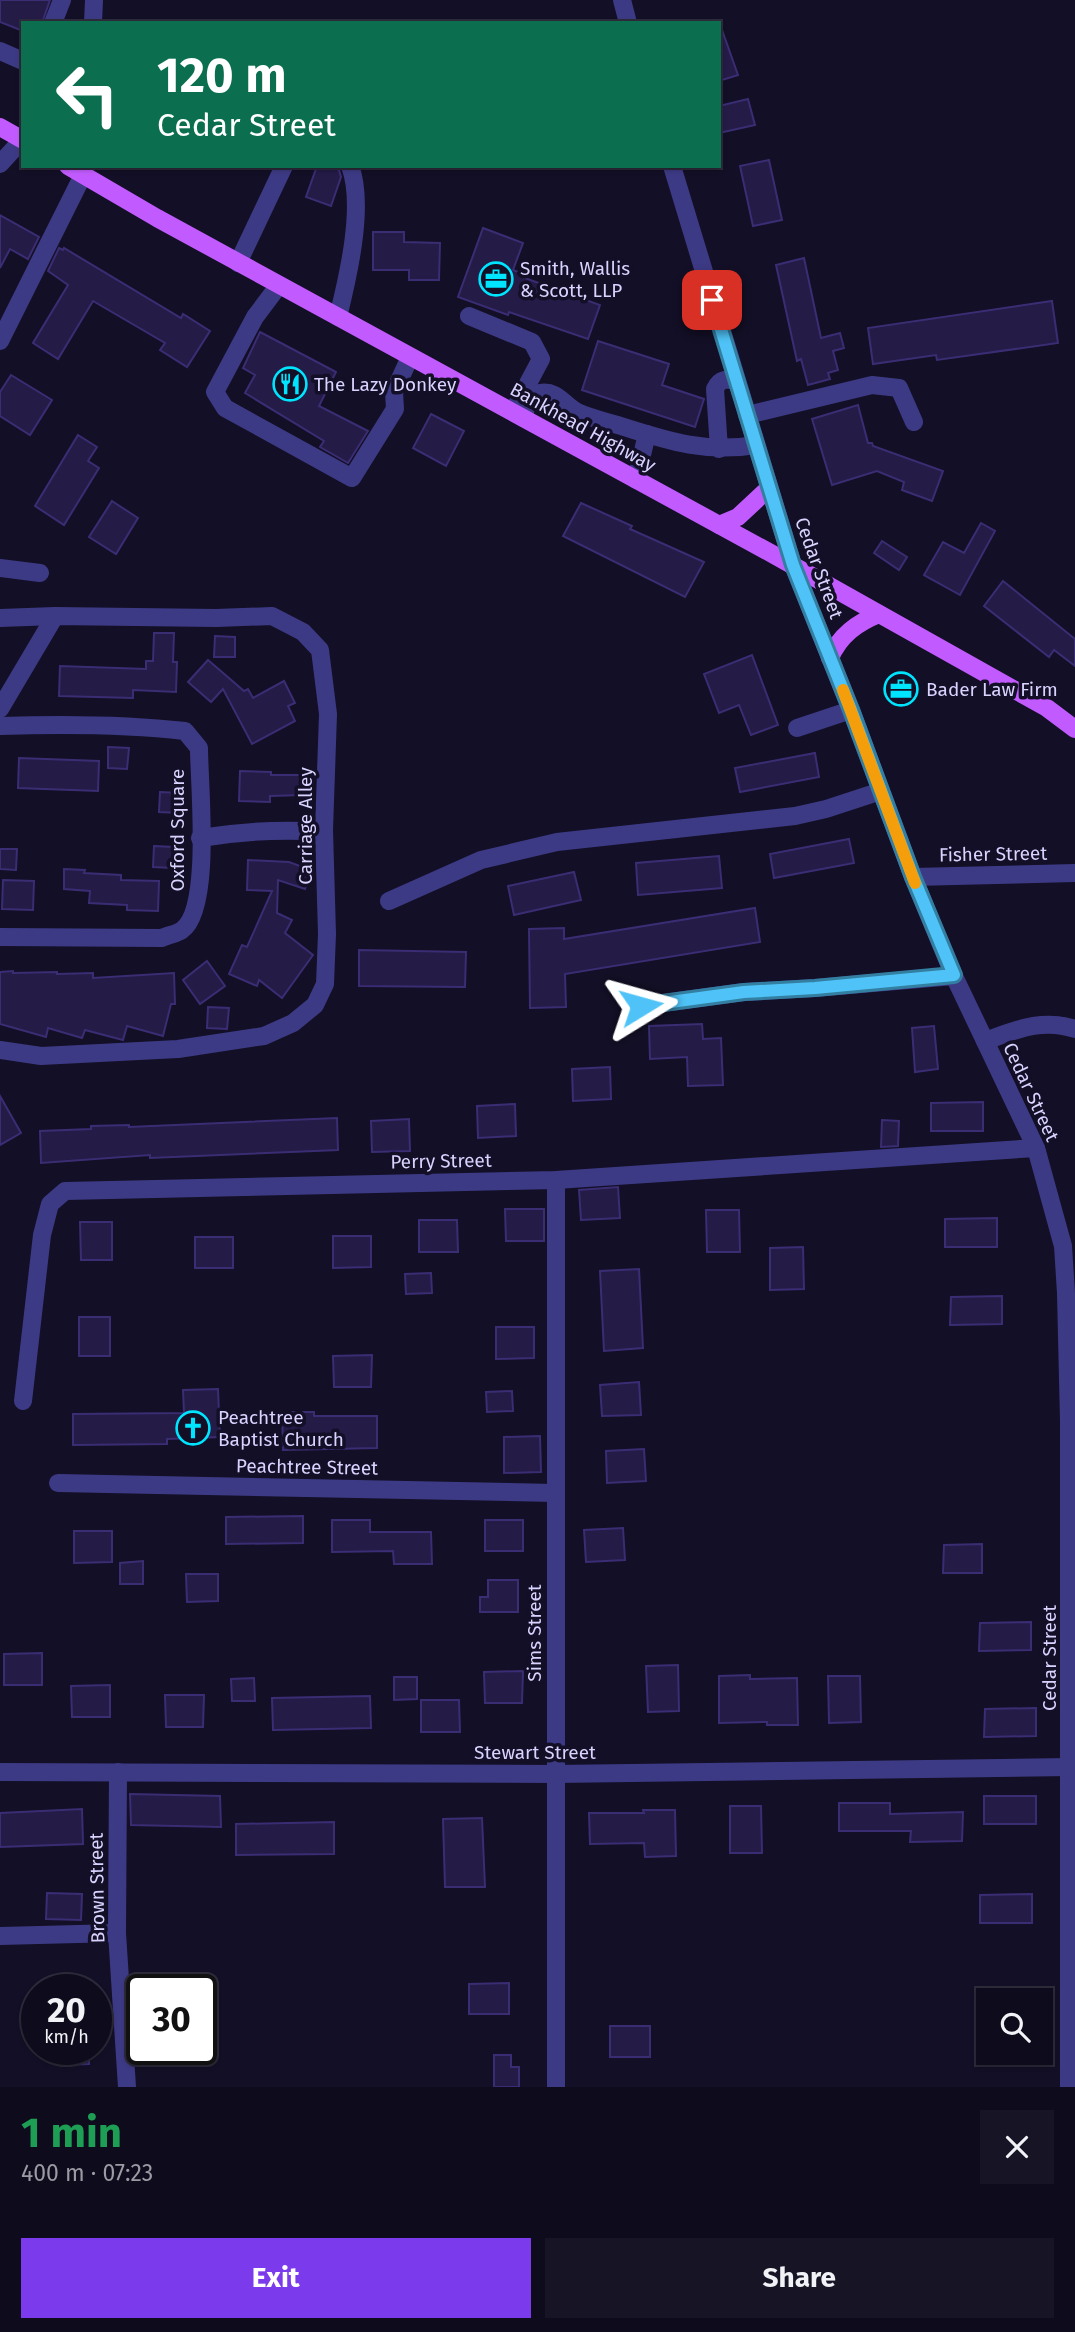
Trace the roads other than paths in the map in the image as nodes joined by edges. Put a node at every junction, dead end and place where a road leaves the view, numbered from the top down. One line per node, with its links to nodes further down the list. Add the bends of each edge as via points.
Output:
1 (62, 0): 4 (street)
2 (94, 0): 5 (street)
3 (622, 0): 6 (street)
4 (54, 21)
5 (93, 21)
6 (627, 21)
7 (0, 51): 8 (street)
8 (21, 60)
9 (0, 127): 10 (main road)
10 (21, 139)
11 (21, 142): 12 (street)
12 (0, 164)
13 (283, 168): 17 (street)
14 (349, 168): 20 (street, via 356,197 349,272)
15 (673, 168): 23 (street, Cedar Street)
16 (75, 171): 17 (main road, Bankhead Highway); 21 (street)
17 (238, 263): 18 (main road, Bankhead Highway)
18 (279, 285): 20 (main road, Bankhead Highway); 22 (street, via 255,317 215,392 225,408 352,478 395,409 394,392)
19 (469, 316): 24 (street, via 532,342 541,359)
20 (338, 317): 22 (main road, Bankhead Highway)
21 (0, 341)
22 (410, 356): 24 (main road, Bankhead Highway)
23 (737, 381): 25 (street, Cedar Street); 29 (street, via 725,379 715,389)
24 (518, 415): 27 (street, via 530,398 545,393 556,395 575,411); 30 (main road, Bankhead Highway)
25 (747, 415): 26 (street, via 872,386 899,388); 28 (street, Cedar Street)
26 (914, 422)
27 (647, 434): 29 (street); 30 (street)
28 (757, 445): 29 (street); 31 (street, Cedar Street)
29 (719, 449)
30 (636, 480): 32 (main road, Bankhead Highway)
31 (769, 488): 32 (main road, via 738,517); 33 (street, Cedar Street)
32 (719, 525): 33 (main road, Bankhead Highway)
33 (793, 565): 36 (main road, Bankhead Highway); 39 (street, Cedar Street)
34 (9, 570): 35 (street)
35 (40, 573)
36 (879, 614): 39 (main road, via 841,638); 44 (main road, Bankhead Highway, via 1047,708)
37 (55, 616): 38 (street, Carriage Alley); 40 (street); 46 (street, Carriage Alley, via 272,616 303,632 320,650 328,714)
38 (0, 618)
39 (830, 658): 41 (street, Cedar Street)
40 (0, 709)
41 (851, 710): 43 (street); 45 (street, Cedar Street)
42 (0, 726): 47 (street, Oxford Square, via 74,723 185,731 199,748)
43 (797, 728)
44 (1075, 729)
45 (881, 791): 49 (street, Cedar Street); 50 (street, via 795,816 556,842 481,860)
46 (324, 832): 47 (street, via 252,830); 56 (street, Carriage Alley, via 325,984 315,1005 293,1023 264,1036 178,1049 41,1056)
47 (200, 838): 51 (street, Oxford Square, via 196,910 184,929 162,938)
48 (1075, 873): 49 (street, Fisher Street)
49 (913, 877): 52 (street, Cedar Street)
50 (389, 901)
51 (0, 937)
52 (954, 975): 53 (street, via 744,992); 55 (street, Cedar Street)
53 (641, 1006)
54 (1075, 1029): 55 (street, via 1062,1024 1031,1024)
55 (985, 1041): 57 (street, Cedar Street)
56 (0, 1050)
57 (1036, 1148): 58 (street, Perry Street); 62 (street, Cedar Street, via 1063,1246 1066,1293)
58 (555, 1180): 59 (street, Perry Street, via 65,1191 50,1204 43,1236); 61 (street, Sims Street)
59 (23, 1401)
60 (58, 1483): 61 (street, Peachtree Street)
61 (555, 1493): 65 (street, Sims Street)
62 (1070, 1767): 65 (street, Stewart Street); 68 (street, Cedar Street)
63 (0, 1772): 64 (street, Stewart Street)
64 (117, 1772): 65 (street, Stewart Street); 66 (street, Brown Street)
65 (555, 1774): 70 (street, Sims Street)
66 (117, 1933): 67 (street); 69 (street, Brown Street)
67 (0, 1936)
68 (1071, 2009): 71 (street, Cedar Street)
69 (127, 2087)
70 (556, 2087)
71 (1069, 2087)

